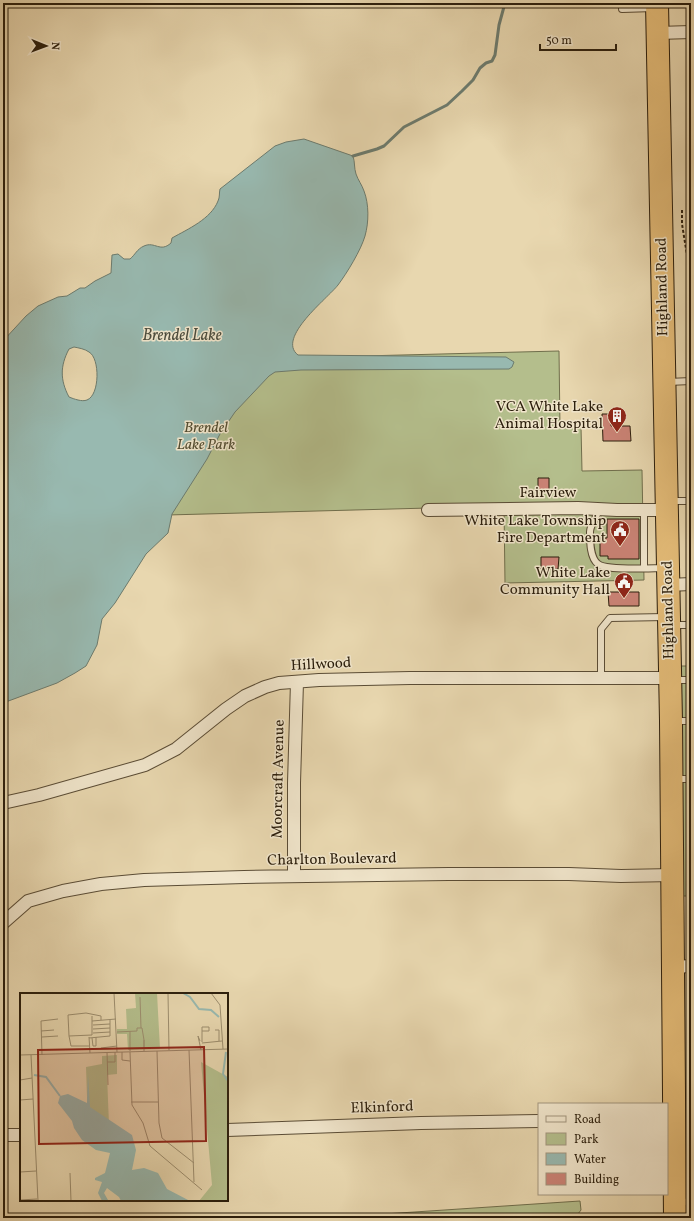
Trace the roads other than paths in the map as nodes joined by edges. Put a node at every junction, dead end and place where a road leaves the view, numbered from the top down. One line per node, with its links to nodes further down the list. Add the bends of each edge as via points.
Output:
1 (622, 3): 2 (lane, via 622,9)
2 (657, 6): 4 (highway, Highland Road)
3 (691, 32): 4 (street)
4 (658, 33): 5 (highway, Highland Road)
5 (664, 382): 6 (lane); 8 (highway, Highland Road)
6 (691, 382)
7 (691, 501): 8 (lane)
8 (667, 505): 11 (street, Fairview); 13 (highway, Highland Road)
9 (428, 510): 10 (street, Fairview)
10 (598, 510): 11 (street, Fairview); 12 (lane, via 590,527 591,550 598,564 609,568)
11 (644, 510): 12 (lane)
12 (644, 568): 13 (lane)
13 (668, 576): 14 (street); 15 (highway, Highland Road)
14 (691, 584)
15 (669, 621): 16 (lane, via 687,624); 17 (lane, via 610,618 601,629); 18 (highway, Highland Road)
16 (691, 622)
17 (600, 678): 18 (street, Hillwood); 19 (street, Hillwood, via 410,678)
18 (677, 679): 20 (highway, Highland Road)
19 (298, 682): 22 (street, Hillwood, via 280,683 245,696 176,749 145,765); 24 (street, Moorcraft Avenue)
20 (681, 721): 21 (highway, Highland Road)
21 (681, 779): 23 (highway, Highland Road)
22 (3, 803)
23 (673, 875): 24 (street, Charlton Boulevard); 26 (highway, Highland Road)
24 (294, 876): 25 (street, Charlton Boulevard, via 144,880 101,884 28,901)
25 (3, 923)
26 (682, 966): 27 (highway, Highland Road)
27 (671, 1109): 32 (highway, Highland Road)
28 (538, 1120): 29 (street, Elkinford)
29 (228, 1130)
30 (20, 1134): 31 (street)
31 (3, 1135)
32 (680, 1207)

